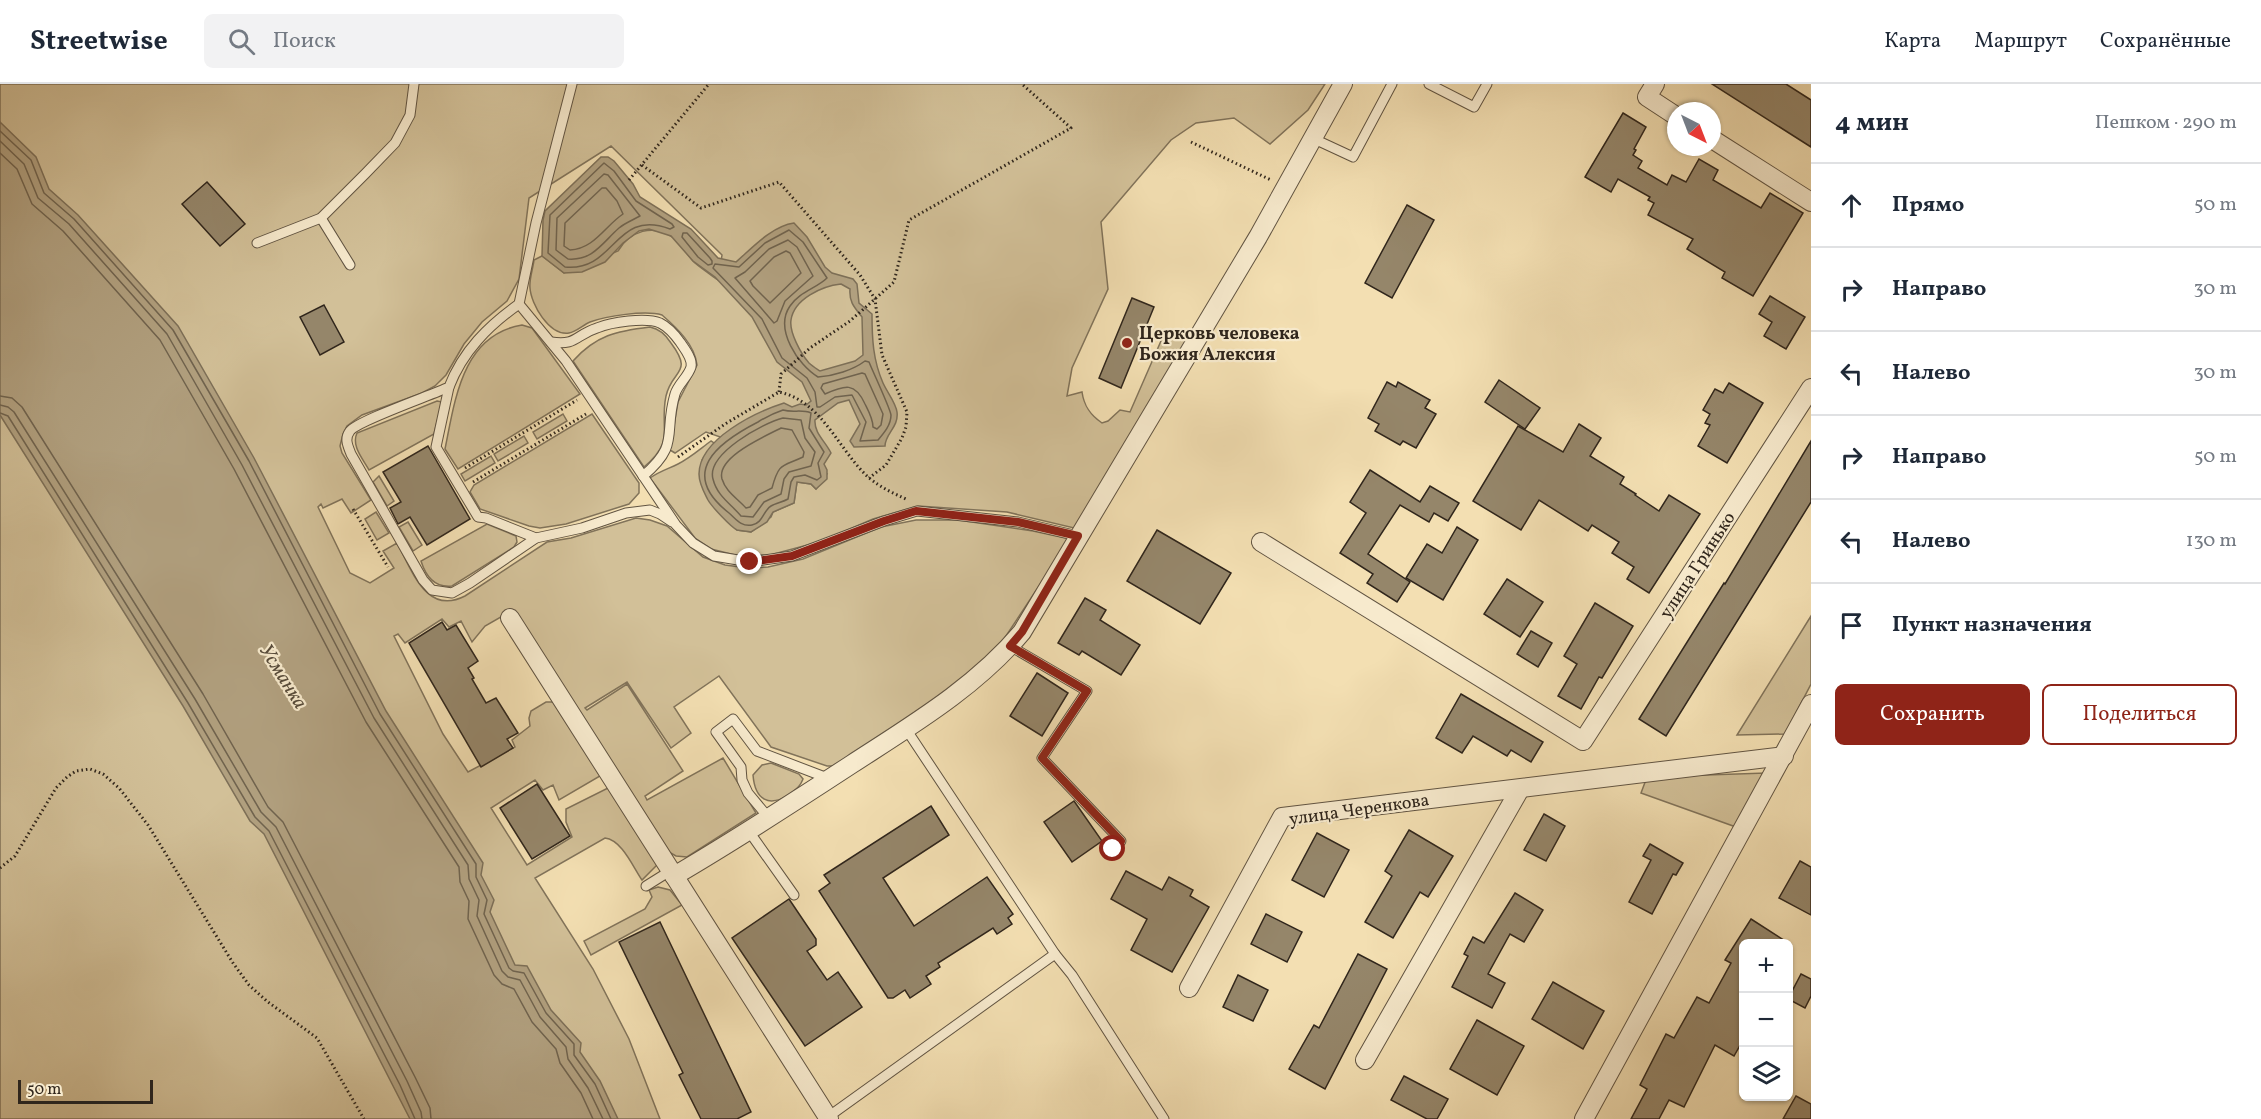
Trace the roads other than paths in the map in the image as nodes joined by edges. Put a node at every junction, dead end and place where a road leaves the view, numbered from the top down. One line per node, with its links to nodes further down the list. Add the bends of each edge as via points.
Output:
1 (414, 84): 12 (lane, via 410,116 396,142)
2 (572, 84): 15 (lane)
3 (1342, 84): 9 (street)
4 (1392, 84): 9 (lane, via 1353,157)
5 (1429, 84): 6 (lane, via 1474,107)
6 (1487, 84)
7 (1655, 84): 8 (street, via 1647,97)
8 (1667, 110)
9 (1312, 138): 21 (street)
10 (1721, 145): 11 (street)
11 (1811, 202)
12 (321, 218): 13 (lane); 14 (lane)
13 (257, 243)
14 (350, 265)
15 (519, 304): 16 (lane); 17 (lane, via 483,334 457,367)
16 (550, 342): 19 (lane); 19 (lane, via 566,344 595,328 625,322 654,321 671,331 691,360 691,367 676,390 668,447 657,465)
17 (449, 387): 22 (lane, via 436,447 478,517); 22 (lane, via 361,423 346,440 418,571 428,587 452,593)
18 (1811, 388): 23 (street, улица Гринько, via 1583,741)
19 (643, 476): 20 (lane)
20 (676, 525): 21 (lane, via 693,543 714,556 766,561 809,551 916,511 1018,522); 22 (lane, via 660,514 643,510)
21 (1078, 536): 25 (street)
22 (536, 538)
23 (1261, 542)
24 (510, 618): 34 (street)
25 (1010, 646): 27 (street, via 980,674); 33 (lane, via 1087,691 1042,758 1121,841)
26 (1811, 705): 28 (street)
27 (906, 729): 29 (street); 37 (lane)
28 (1784, 756): 30 (street, улица Черенкова); 42 (street)
29 (830, 779): 31 (street); 31 (lane, via 757,751 734,719 716,732 741,767 744,787)
30 (1520, 789): 38 (street, улица Черенкова, via 1282,818); 39 (street)
31 (768, 818): 32 (street)
32 (748, 830): 34 (street); 36 (lane)
33 (1113, 849)
34 (672, 873): 35 (lane); 40 (street)
35 (646, 886)
36 (794, 895)
37 (1055, 954): 40 (lane); 41 (lane)
38 (1189, 988)
39 (1365, 1060)
40 (828, 1118)
41 (1164, 1119)
42 (1584, 1119)

